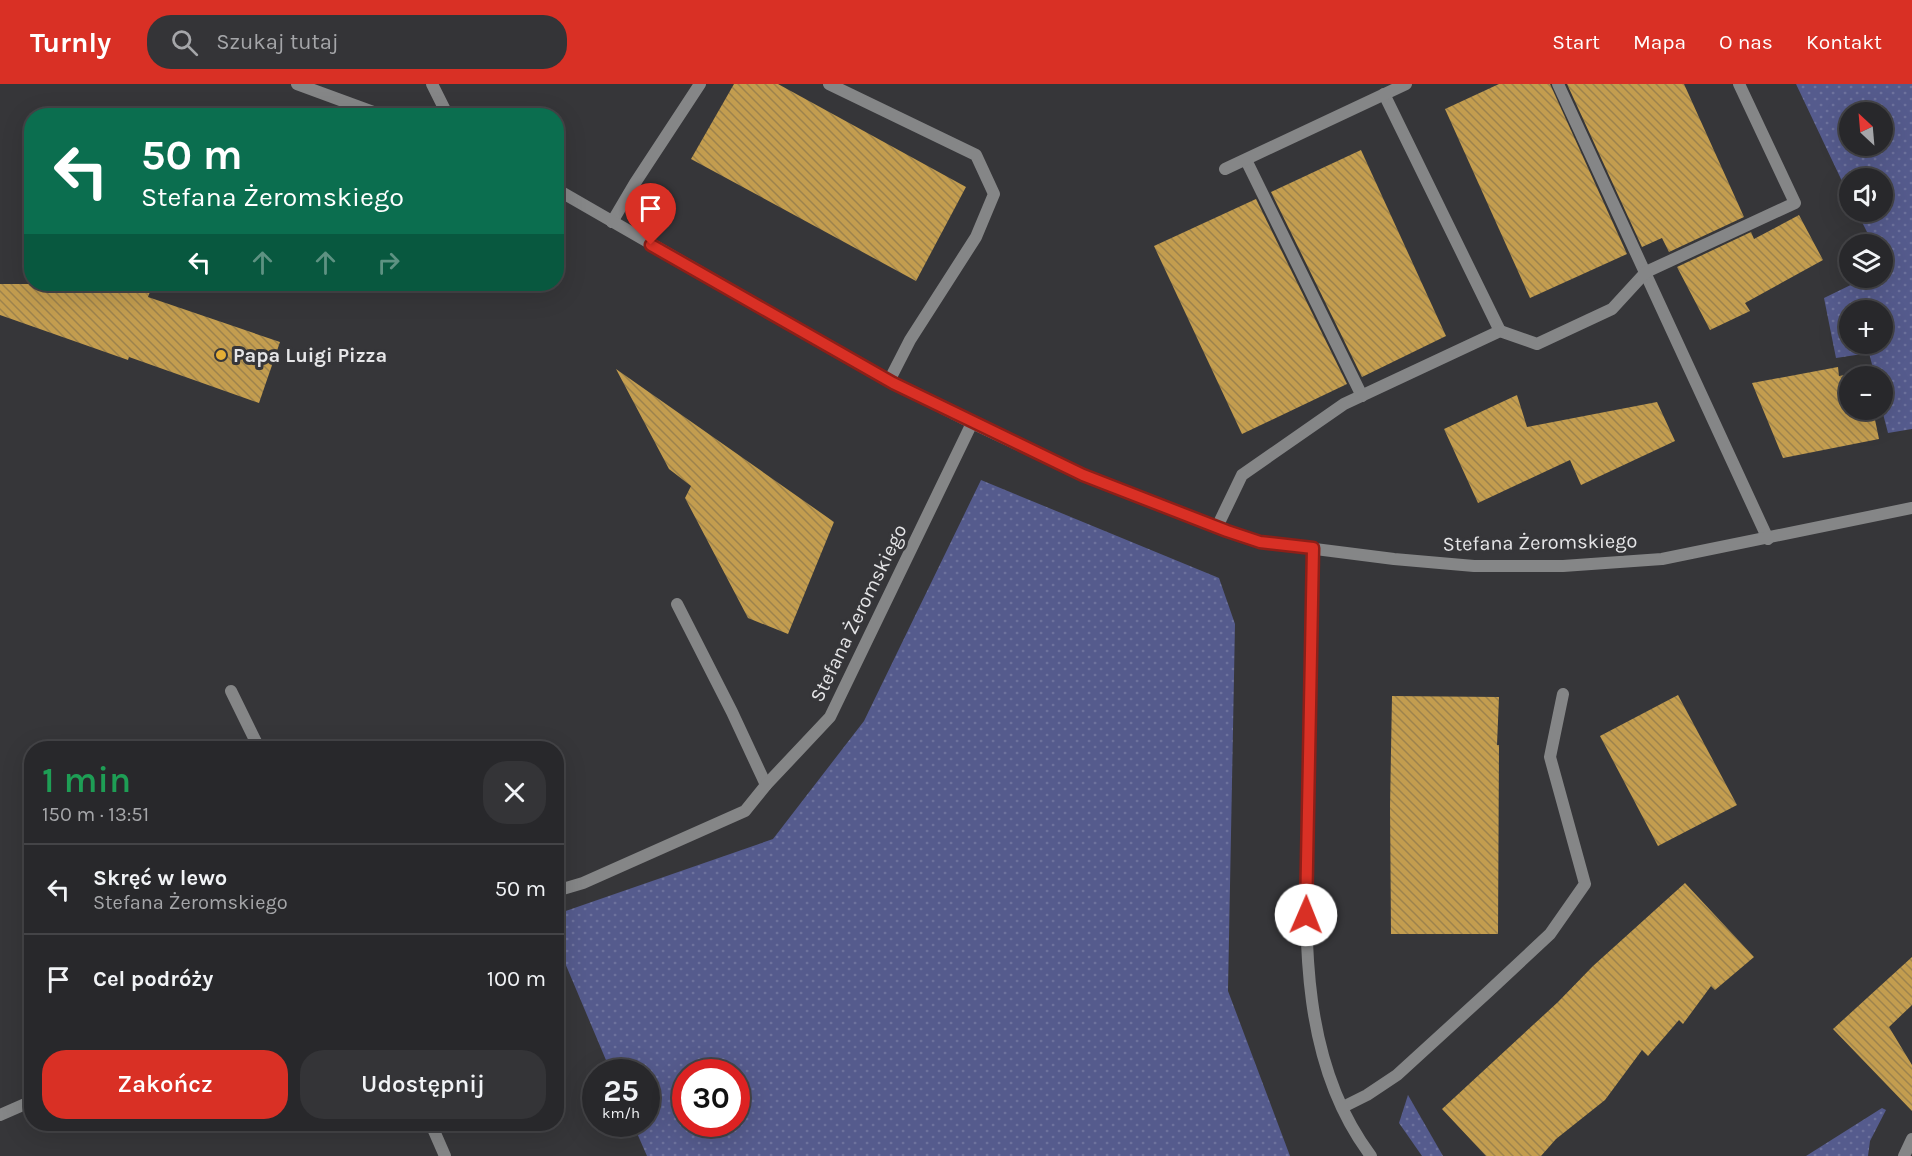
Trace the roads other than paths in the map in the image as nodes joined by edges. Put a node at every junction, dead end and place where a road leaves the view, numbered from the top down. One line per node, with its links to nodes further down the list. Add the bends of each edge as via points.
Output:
1 (297, 84): 9 (street)
2 (432, 84): 10 (street)
3 (700, 84): 14 (street)
4 (829, 84): 17 (street, via 976,155 994,194 976,237 910,340)
5 (1406, 84): 8 (street)
6 (1558, 84): 15 (street)
7 (1739, 84): 15 (street, via 1795,203)
8 (1384, 94): 11 (street); 16 (street)
9 (362, 108)
10 (444, 108)
11 (1246, 160): 12 (street); 18 (street)
12 (1225, 169)
13 (564, 194): 14 (street, Stefana Żeromskiego)
14 (612, 222): 17 (street, Stefana Żeromskiego)
15 (1646, 272): 16 (street, via 1612,309 1537,344); 22 (street)
16 (1500, 331): 18 (street)
17 (889, 381): 19 (street, Stefana Żeromskiego)
18 (1362, 396): 21 (street, via 1344,404 1242,474)
19 (972, 423): 21 (street, Stefana Żeromskiego, via 1083,475); 28 (street, Stefana Żeromskiego, via 830,717)
20 (1912, 508): 22 (street, Stefana Żeromskiego)
21 (1217, 527): 23 (street, Stefana Żeromskiego, via 1260,542)
22 (1768, 539): 23 (street, Stefana Żeromskiego, via 1662,559 1563,566 1474,566)
23 (1313, 548): 31 (street, via 1307,961 1321,1047)
24 (676, 604): 28 (street)
25 (231, 691): 27 (street)
26 (1563, 694): 31 (street, via 1550,757 1585,884 1550,934 1481,998 1397,1075)
27 (256, 741)
28 (766, 785): 29 (street, Stefana Żeromskiego, via 745,811)
29 (564, 889)
30 (24, 1104): 32 (street)
31 (1343, 1107): 36 (street)
32 (0, 1115)
33 (433, 1131): 35 (street)
34 (1912, 1139): 37 (street)
35 (445, 1156)
36 (1371, 1156)
37 (1904, 1156)

